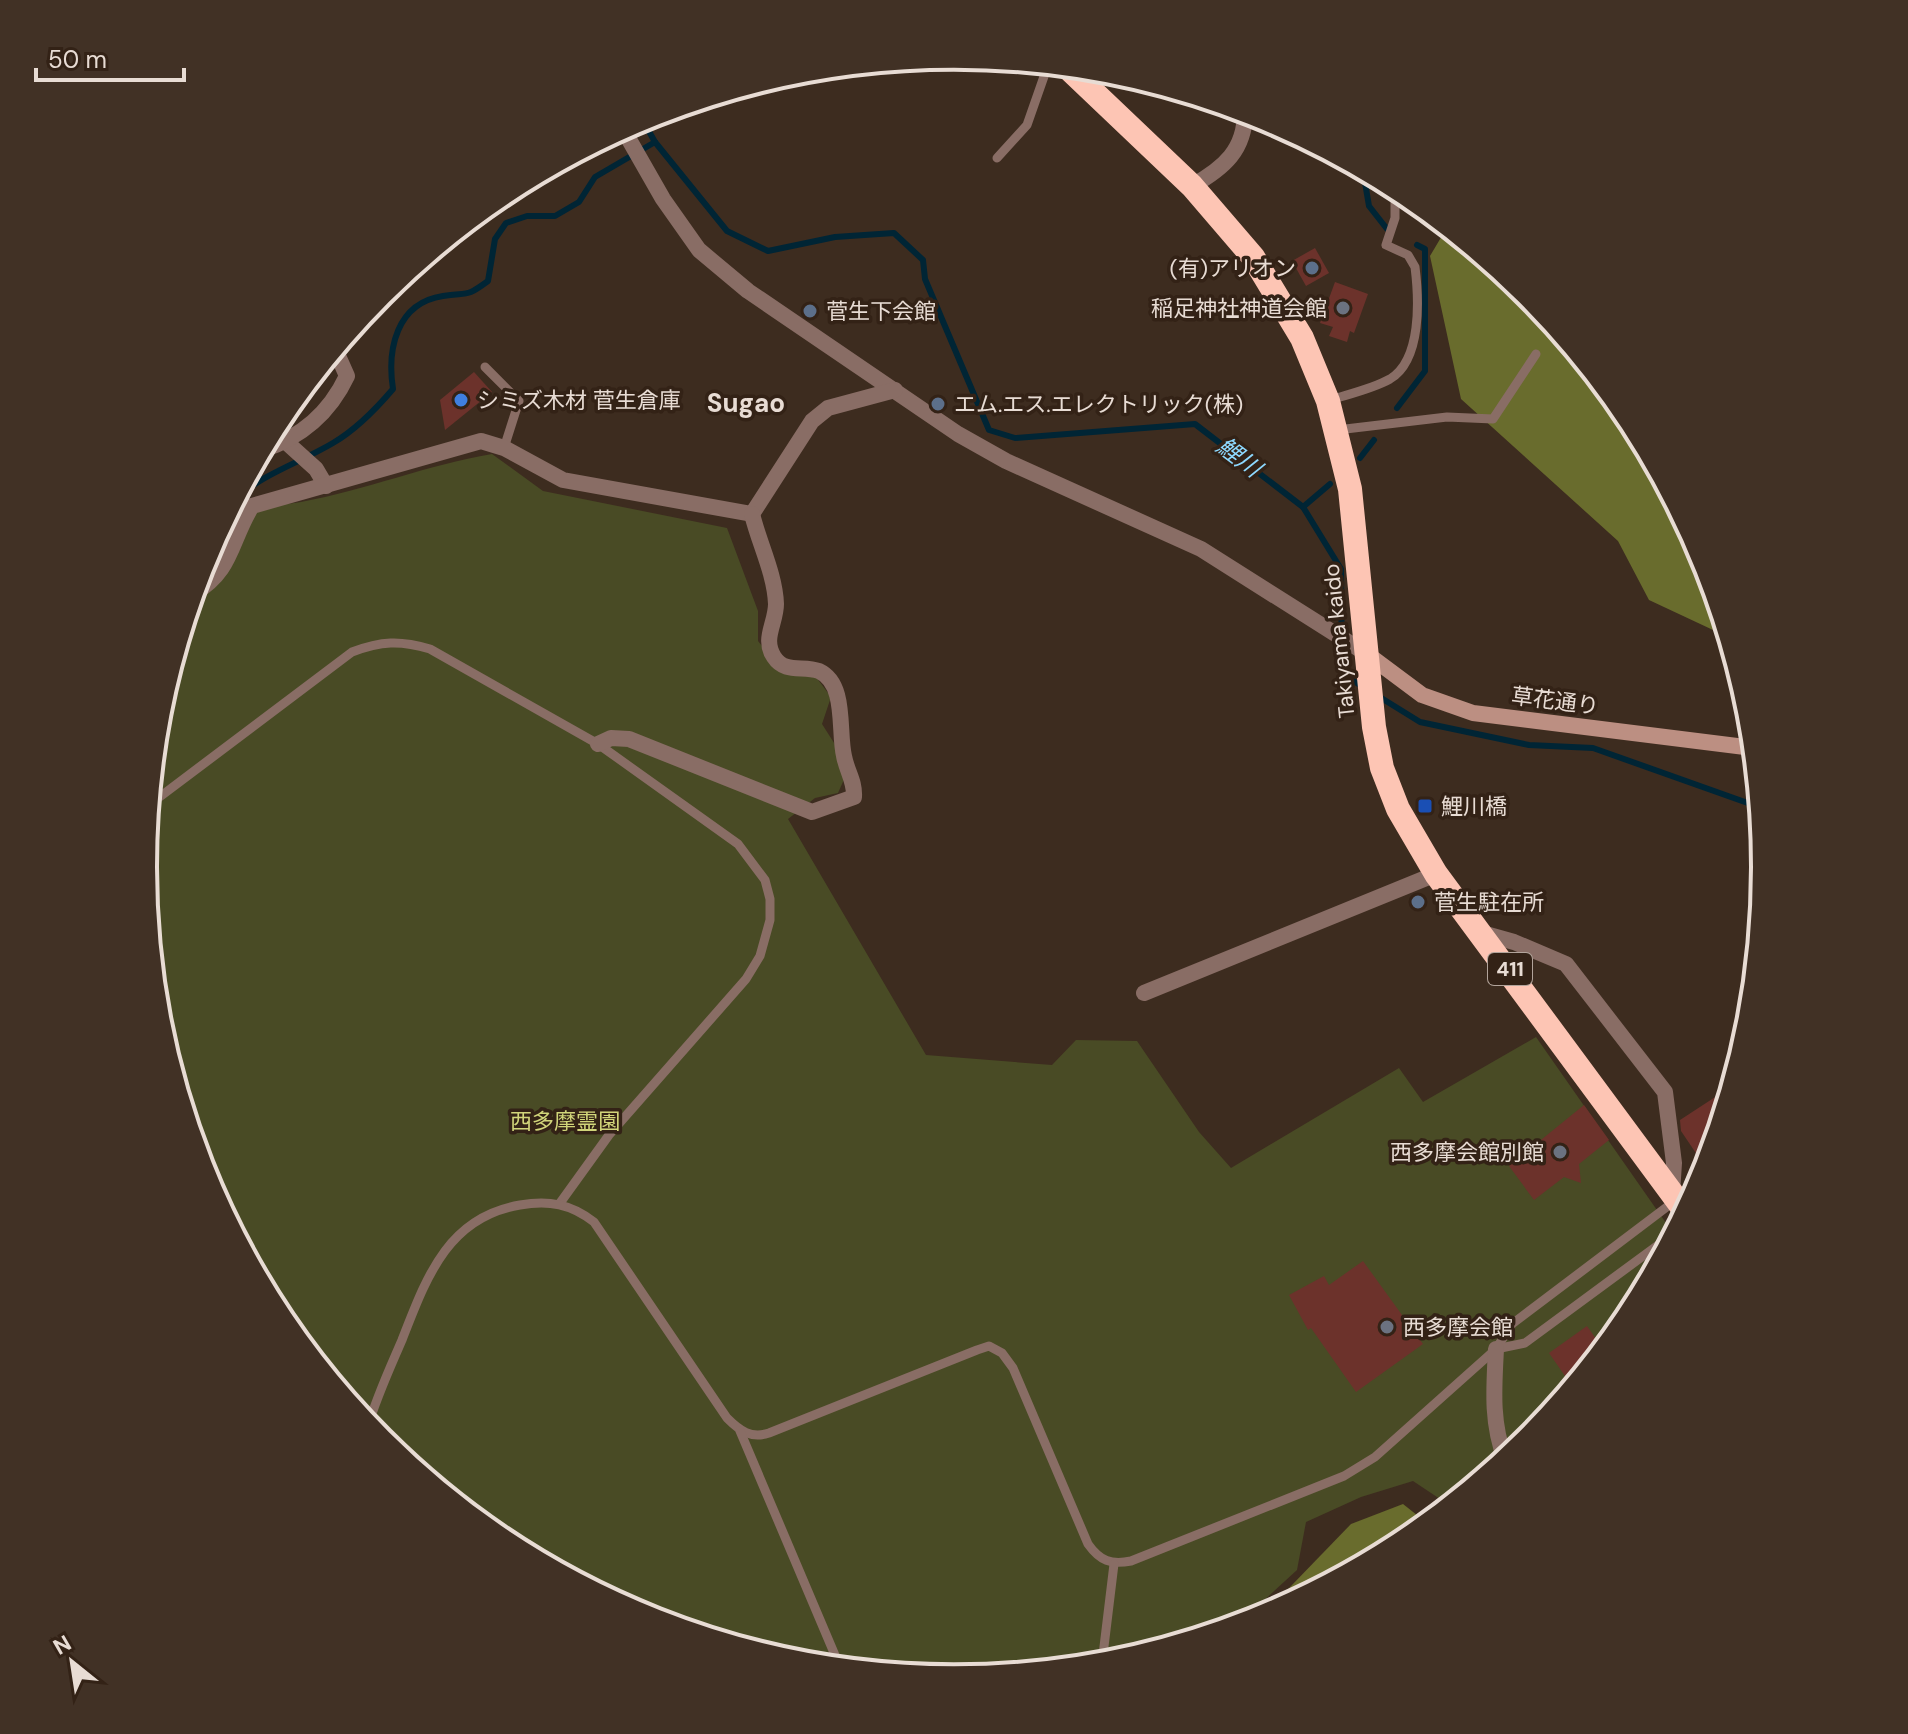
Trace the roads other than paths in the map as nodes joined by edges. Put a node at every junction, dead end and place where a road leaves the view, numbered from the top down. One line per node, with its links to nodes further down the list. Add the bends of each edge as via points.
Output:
1 (1044, 76): 5 (lane, via 1027,125)
2 (1081, 81): 6 (highway, Takiyama kaido / 411)
3 (1245, 126): 6 (street, via 1237,153)
4 (629, 140): 11 (street, via 699,250 721,272)
5 (997, 158)
6 (1192, 186): 12 (highway, Takiyama kaido / 411, via 1253,257 1302,338)
7 (1395, 203): 12 (lane, via 1386,245 1408,255 1415,267 1413,346 1391,378)
8 (1536, 354): 13 (lane, via 1493,419 1447,417)
9 (340, 360): 14 (street, via 347,376 334,403)
10 (485, 367): 16 (lane, via 519,401)
11 (895, 390): 18 (street, via 828,408 812,421); 20 (street, via 1006,461 1201,549)
12 (1328, 401): 13 (highway, Takiyama kaido / 411)
13 (1337, 430): 20 (highway, Takiyama kaido / 411, via 1350,489)
14 (286, 442): 15 (street); 17 (street, via 316,469)
15 (278, 445)
16 (504, 448): 17 (street, via 468,443); 18 (street, via 563,480)
17 (326, 486): 19 (street, via 252,506 224,569)
18 (752, 514): 21 (street, via 775,593 767,640 773,657 784,667 816,670 828,677 838,698 854,797 812,812 629,739)
19 (209, 585)
20 (1362, 656): 22 (street, 草花通り, via 1422,695 1473,713); 24 (highway, Takiyama kaido / 411, via 1382,768)
21 (598, 744): 23 (lane, via 430,649 400,640 352,652); 30 (lane, via 738,844 765,880 770,920 760,956 746,979 609,1135)
22 (1741, 747)
23 (161, 796)
24 (1436, 874): 25 (highway, Takiyama kaido / 411); 26 (street)
25 (1482, 933): 27 (street, via 1566,964 1665,1092); 28 (highway, Takiyama kaido / 411)
26 (1144, 993)
27 (1678, 1200)
28 (1678, 1201)
29 (1677, 1202): 32 (lane, via 1512,1324)
30 (560, 1203): 33 (lane, via 499,1208 470,1222 446,1246 428,1274); 34 (lane, via 594,1222)
31 (1654, 1248): 32 (lane, via 1525,1343)
32 (1496, 1349): 35 (street, via 1493,1410); 36 (lane, via 1375,1457 1344,1476)
33 (373, 1412)
34 (740, 1431): 36 (lane, via 769,1433 989,1346 1013,1368 1088,1544 1097,1556); 38 (lane)
35 (1500, 1447)
36 (1114, 1564): 37 (lane)
37 (1104, 1650)
38 (835, 1655)

